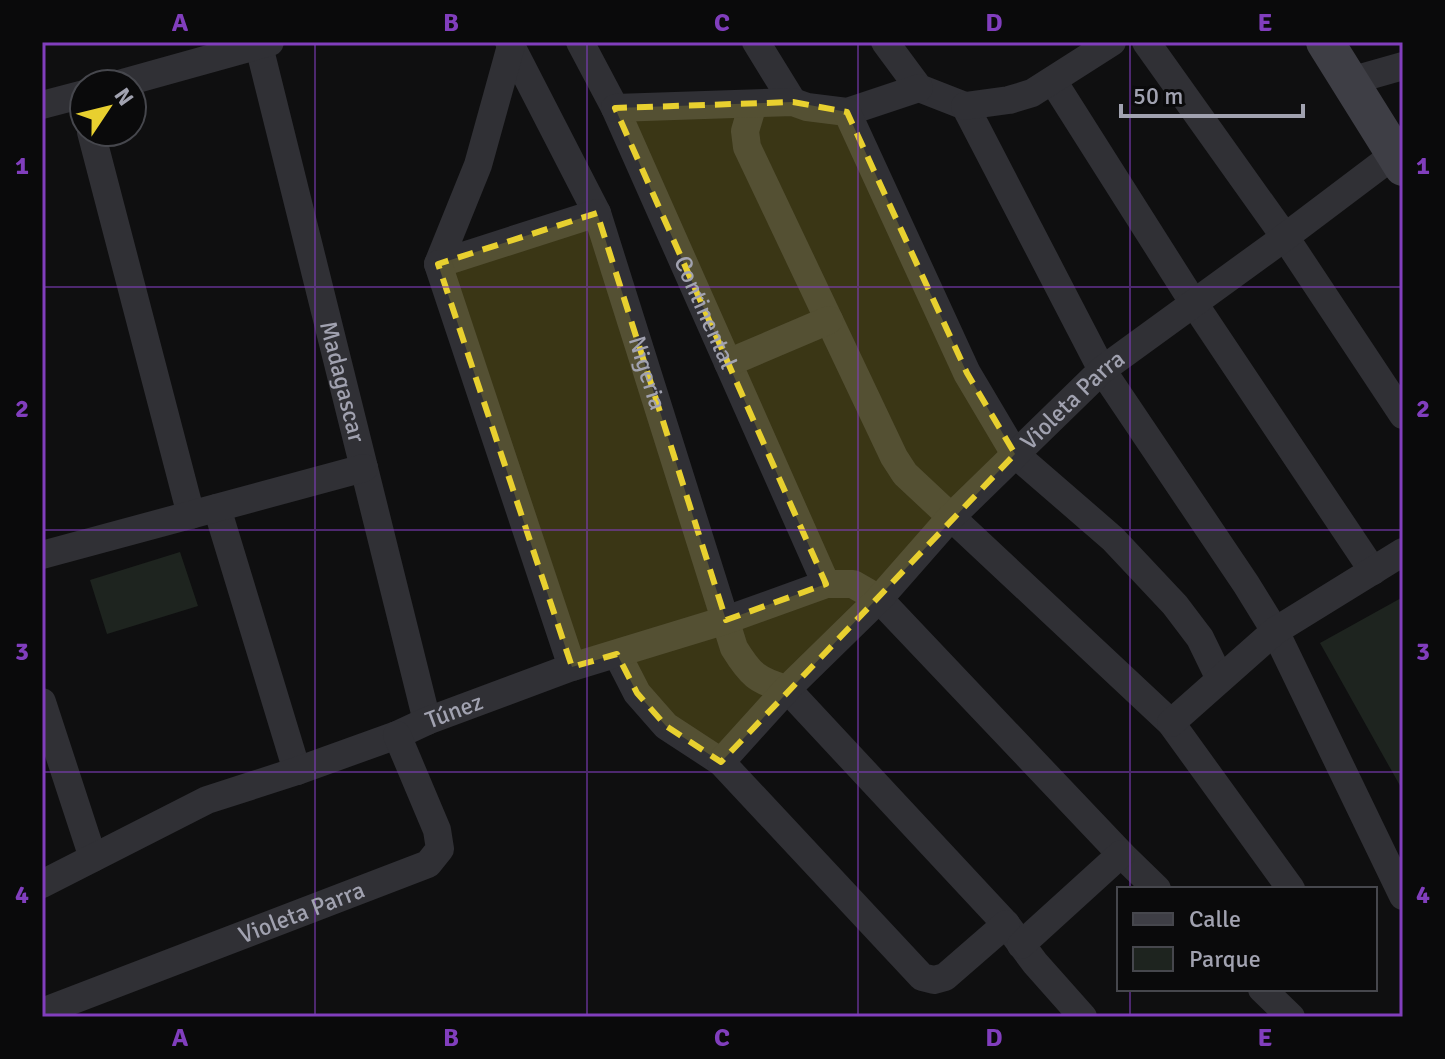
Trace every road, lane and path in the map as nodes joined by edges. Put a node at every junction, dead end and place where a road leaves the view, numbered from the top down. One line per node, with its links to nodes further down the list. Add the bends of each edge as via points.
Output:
1 (580, 42): 19 (street, Continental)
2 (756, 42): 15 (street)
3 (885, 42): 13 (street)
4 (1112, 42): 11 (street)
5 (1146, 42): 24 (street)
6 (1325, 42): 12 (street)
7 (262, 43): 10 (street); 32 (street, Madagascar)
8 (510, 44): 23 (street, Nigeria); 25 (street, via 478,165)
9 (1403, 66): 12 (street)
10 (148, 76)
11 (1053, 81): 18 (street, via 1020,97); 26 (street)
12 (1350, 81): 22 (street)
13 (919, 88): 18 (street); 20 (street)
14 (68, 100): 17 (street)
15 (793, 102): 16 (street); 20 (street)
16 (753, 104): 19 (street); 27 (street, via 745,131 747,147)
17 (42, 105)
18 (965, 106): 29 (street)
19 (615, 108): 28 (street, Continental)
20 (847, 112): 31 (street, via 967,373)
21 (96, 148): 33 (street)
22 (1399, 161): 24 (street, Violeta Parra)
23 (597, 213): 25 (street); 40 (street, Nigeria)
24 (1285, 237): 26 (street, Violeta Parra); 30 (street)
25 (440, 272): 43 (street)
26 (1193, 302): 29 (street, Violeta Parra); 37 (street)
27 (829, 320): 28 (street); 34 (street, via 894,457)
28 (728, 363): 38 (street, Continental)
29 (1102, 370): 31 (street, Violeta Parra); 41 (street)
30 (1403, 415)
31 (1015, 454): 34 (street, Violeta Parra); 44 (street, via 1113,539 1175,605 1200,638)
32 (364, 468): 33 (street); 47 (street, Madagascar)
33 (204, 511): 36 (street); 51 (street)
34 (951, 517): 39 (street, Violeta Parra); 48 (street)
35 (1403, 552): 37 (street)
36 (42, 555)
37 (1373, 571): 41 (street)
38 (826, 584): 39 (street, Túnez, via 853,584); 40 (street, Túnez)
39 (879, 599): 45 (street, Violeta Parra); 52 (street)
40 (726, 620): 42 (street, Túnez); 45 (street, Nigeria, via 747,669 767,684)
41 (1275, 631): 44 (street); 57 (street)
42 (617, 654): 43 (street, Túnez); 50 (street, via 637,693 666,726)
43 (572, 667): 47 (street, Túnez)
44 (1220, 679): 48 (street)
45 (787, 689): 50 (street, Violeta Parra); 58 (street)
46 (42, 702): 53 (street)
47 (427, 721): 49 (street, Túnez)
48 (1171, 723): 56 (street)
49 (397, 735): 51 (street, Túnez); 60 (street, Violeta Parra, via 437,830 440,849 428,864)
50 (721, 762): 58 (street, via 922,977 945,977)
51 (297, 771): 53 (street, Túnez, via 207,800)
52 (1121, 854): 55 (street); 58 (street)
53 (93, 858): 54 (street, Túnez)
54 (42, 884)
55 (1155, 887)
56 (1290, 887)
57 (1403, 896)
58 (1013, 934): 61 (street)
59 (1264, 991): 62 (street)
60 (42, 1012)
61 (1083, 1017)
62 (1291, 1017)

